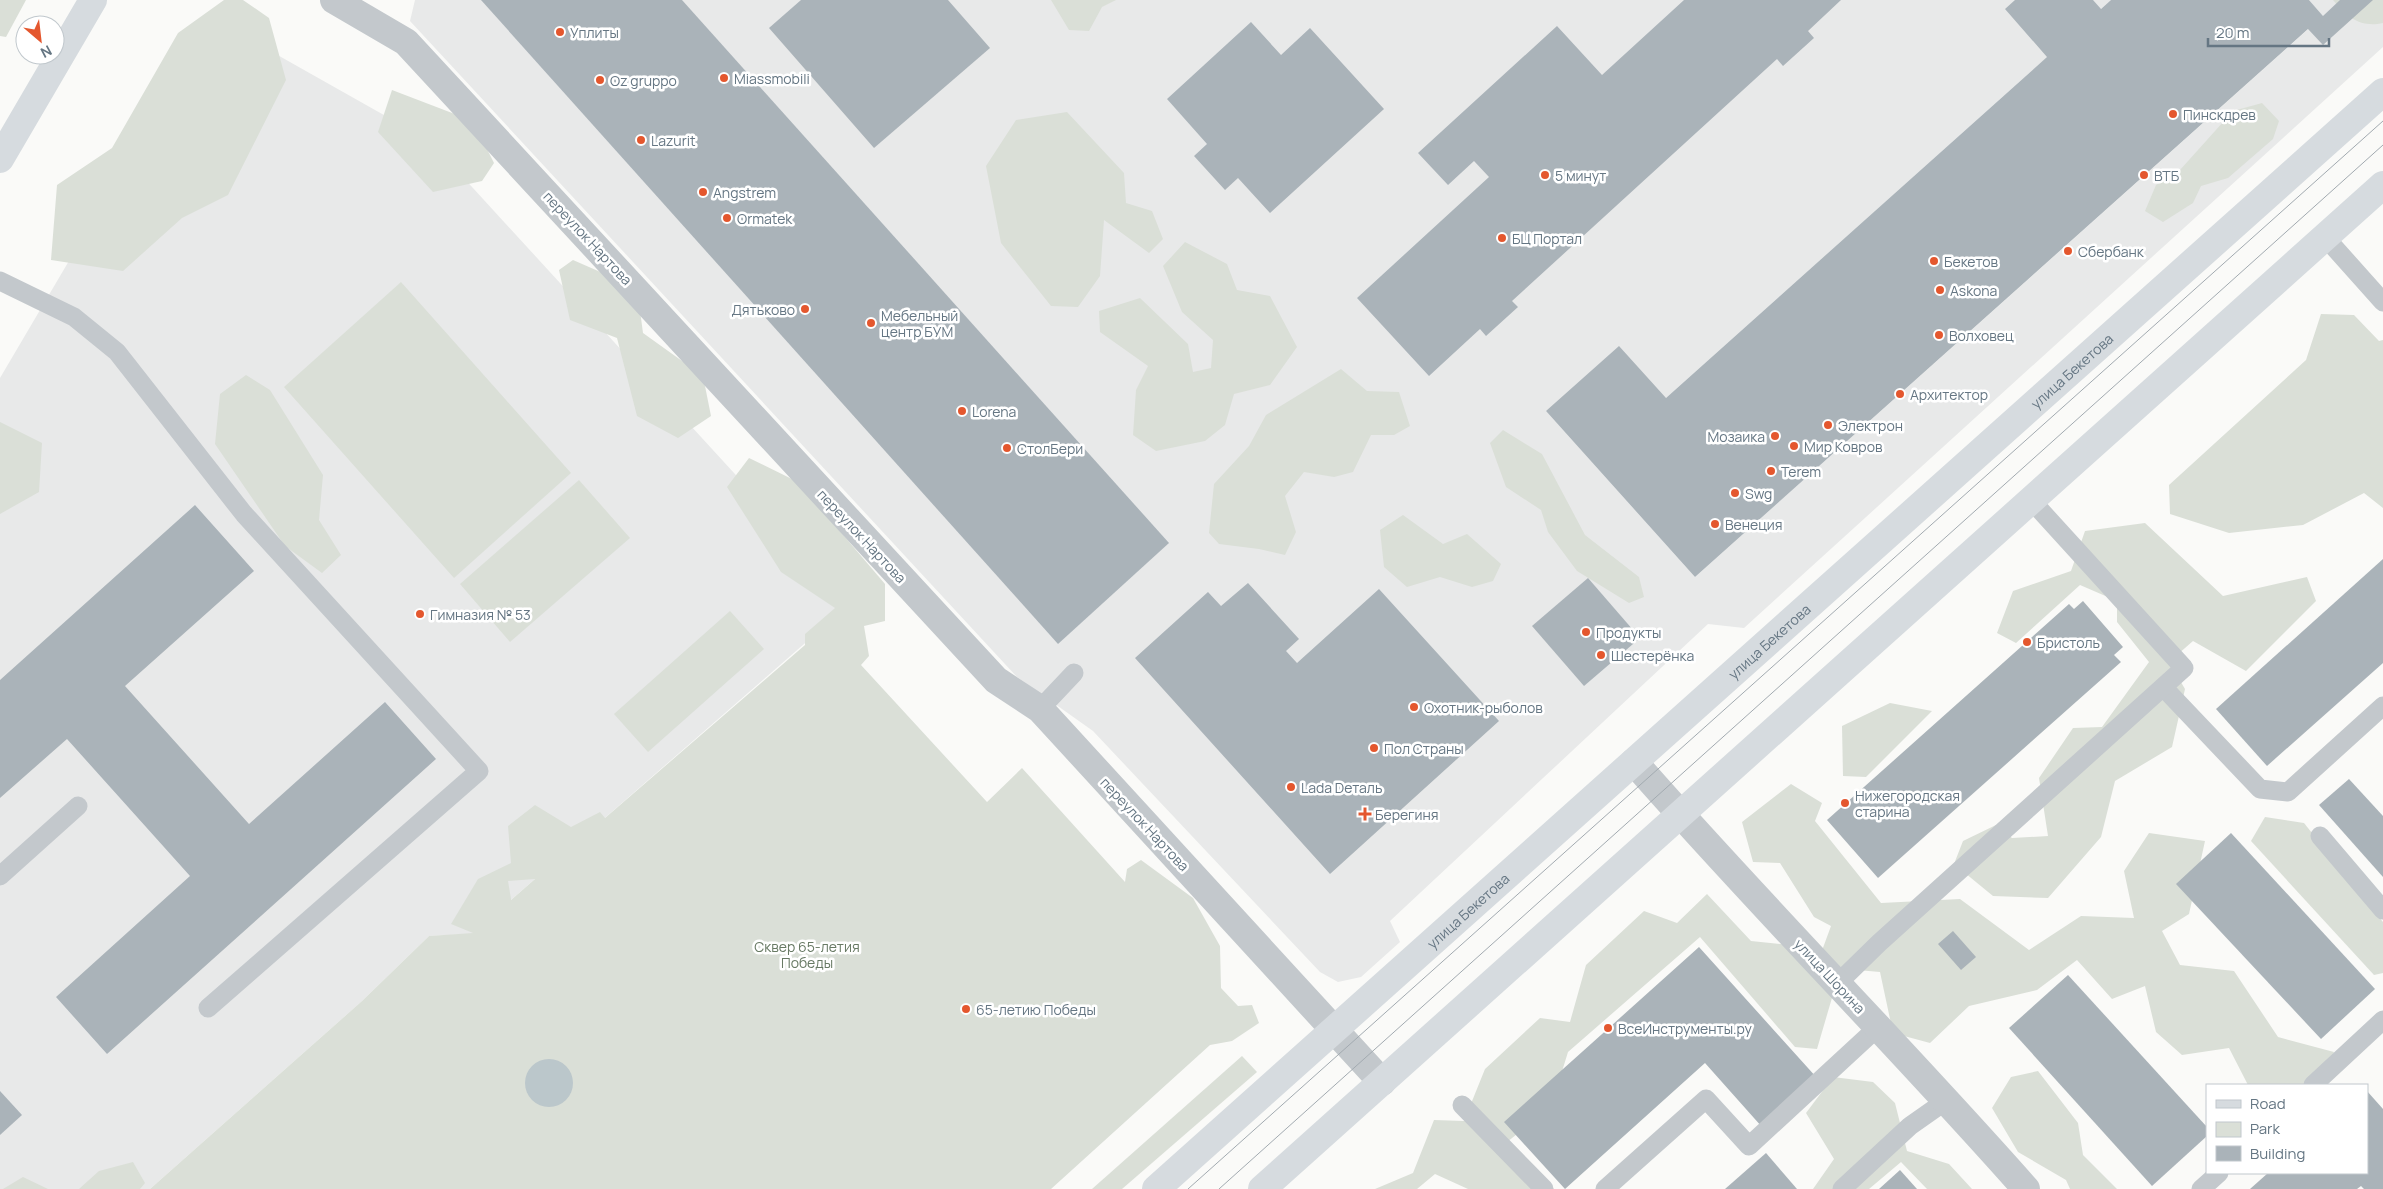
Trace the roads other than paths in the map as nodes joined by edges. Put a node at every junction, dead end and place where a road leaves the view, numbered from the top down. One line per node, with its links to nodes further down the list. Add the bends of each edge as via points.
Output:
1 (92, 0): 4 (main road)
2 (334, 0): 13 (street, переулок Нартова, via 406,42 996,680)
3 (2383, 92): 14 (main road, улица Бекетова)
4 (0, 159)
5 (2383, 185): 6 (main road)
6 (2325, 237): 8 (lane); 9 (main road)
7 (0, 281): 21 (lane, via 74,317 117,352 244,514 479,771)
8 (2383, 302)
9 (2031, 500): 11 (lane, via 2184,668); 16 (main road)
10 (1074, 674): 13 (lane)
11 (2164, 688): 12 (lane, via 2260,789 2288,792); 20 (lane, via 1878,942)
12 (2383, 706)
13 (1040, 709): 24 (street, переулок Нартова)
14 (1634, 762): 16 (street, улица Шорина); 24 (main road, улица Бекетова)
15 (78, 806): 18 (lane)
16 (1680, 815): 20 (street, улица Шорина); 25 (main road)
17 (2320, 836): 19 (lane)
18 (0, 876)
19 (2383, 910)
20 (1837, 984): 23 (street, улица Шорина)
21 (208, 1008)
22 (2383, 1020): 26 (lane)
23 (1878, 1027): 27 (street, улица Шорина); 33 (lane, via 1749,1146 1706,1099)
24 (1335, 1030): 25 (street, переулок Нартова); 30 (main road, улица Бекетова)
25 (1382, 1082): 31 (main road)
26 (2314, 1084)
27 (1947, 1100): 34 (lane, via 1910,1126); 35 (street, улица Шорина)
28 (1462, 1105): 32 (lane)
29 (2217, 1174): 36 (lane)
30 (1156, 1189)
31 (1262, 1189)
32 (1544, 1189)
33 (1605, 1189)
34 (1842, 1189)
35 (2026, 1189)
36 (2201, 1189)

